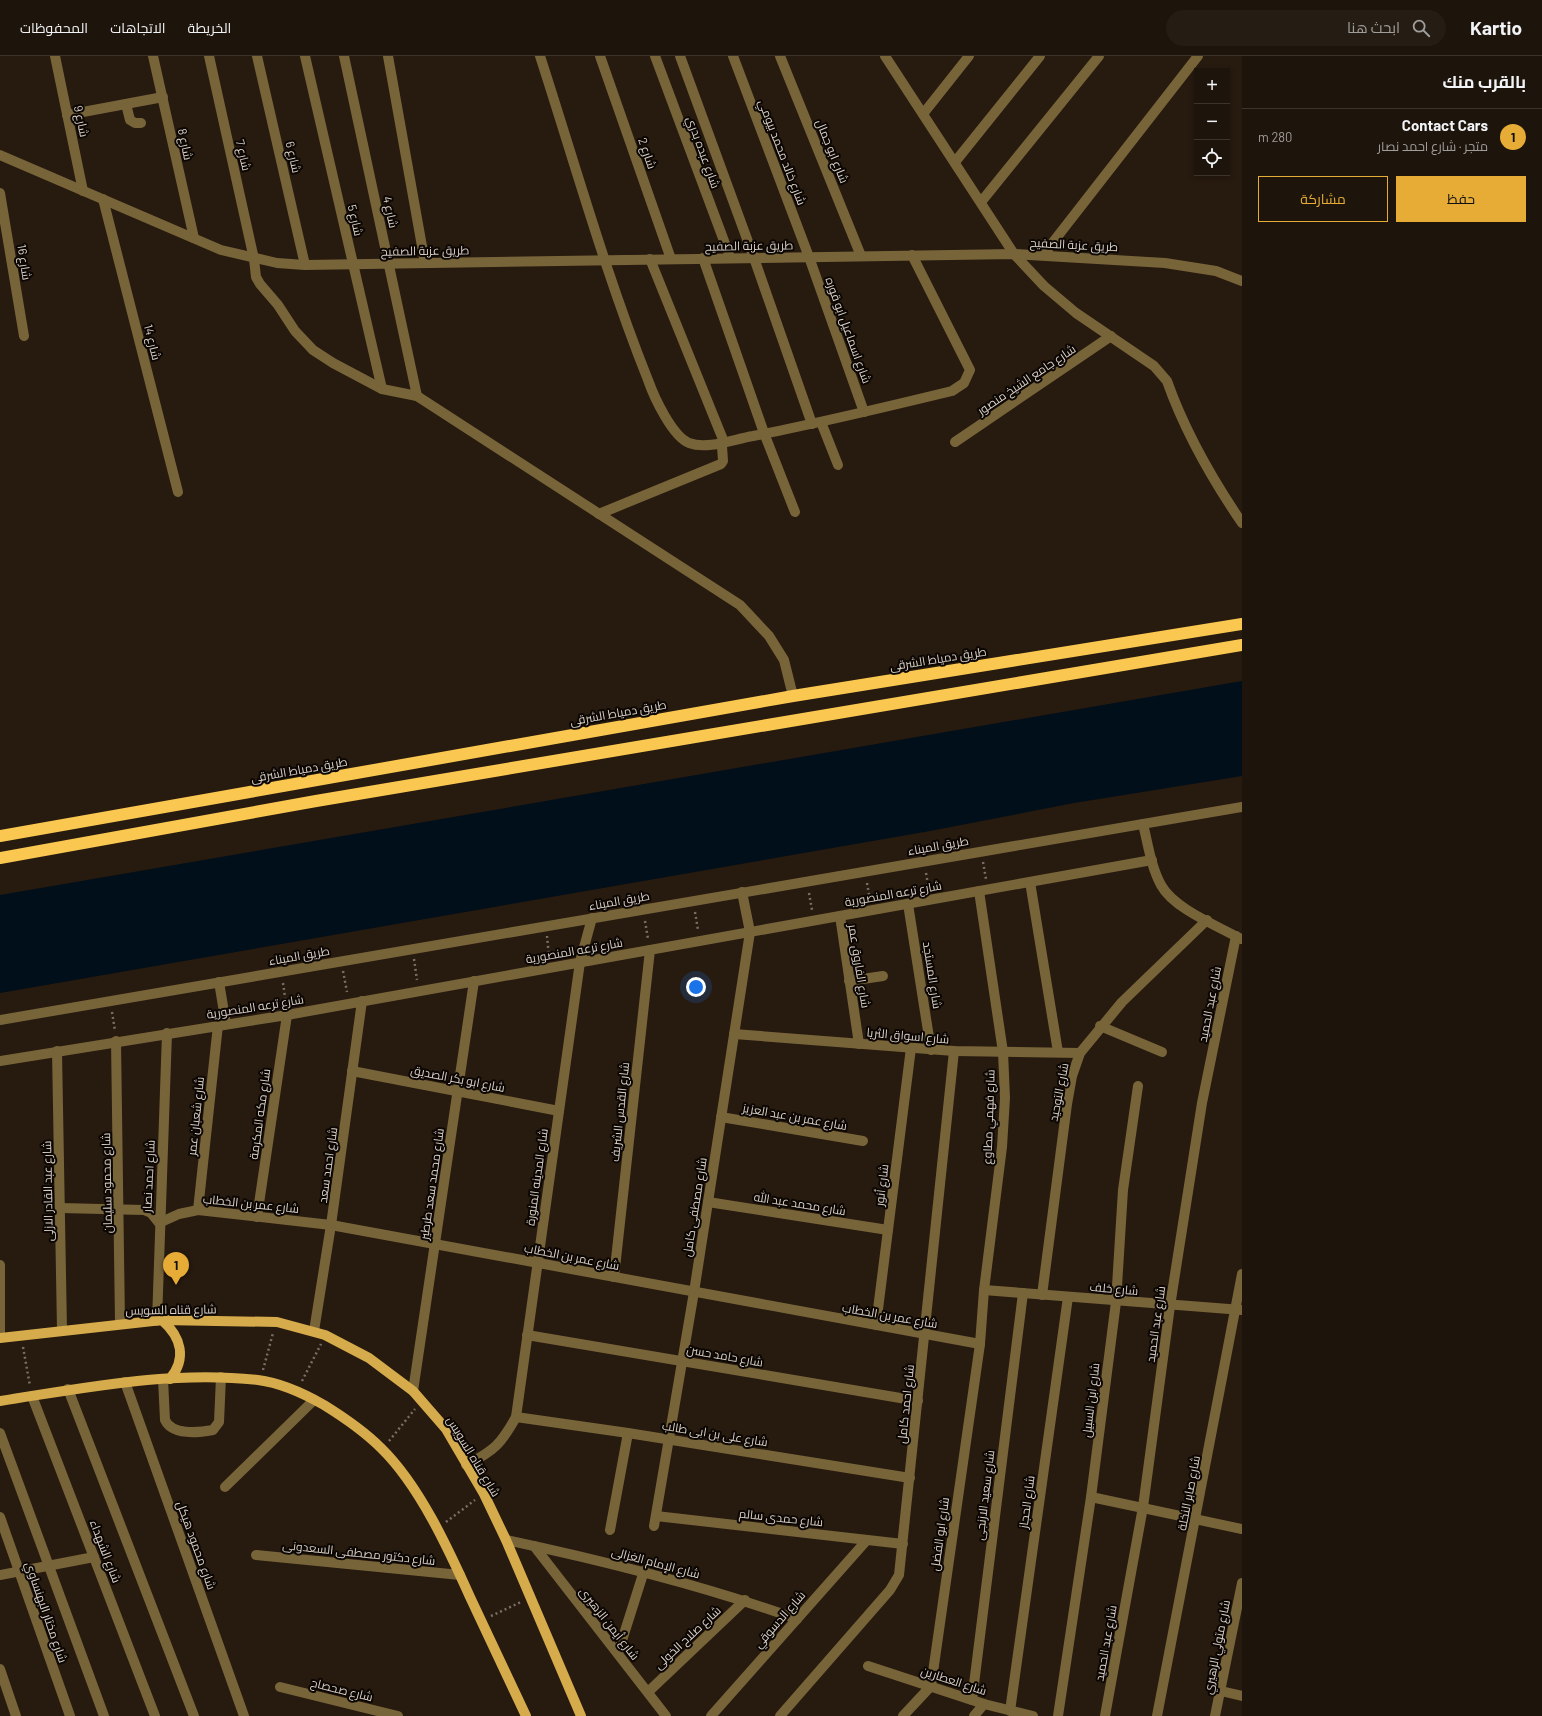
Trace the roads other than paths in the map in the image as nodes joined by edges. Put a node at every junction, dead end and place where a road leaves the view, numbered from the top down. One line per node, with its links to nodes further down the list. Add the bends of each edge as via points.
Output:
1 (55, 56): 22 (street, شارع 9)
2 (154, 56): 19 (street, شارع 8)
3 (209, 56): 39 (street, شارع 7)
4 (257, 56): 46 (street, شارع 6)
5 (305, 56): 44 (street, شارع 5)
6 (344, 56): 45 (street, شارع 4)
7 (388, 56): 43 (street)
8 (540, 56): 42 (street)
9 (600, 56): 41 (street, شارع 2)
10 (655, 56): 35 (street, شارع عبده بدري)
11 (680, 56): 38 (street)
12 (733, 56): 36 (street, شارع خالد محمد بيومي)
13 (780, 56): 34 (street, شارع ابو جمال)
14 (885, 56): 21 (street)
15 (968, 56): 21 (street)
16 (1040, 56): 25 (street)
17 (1099, 56): 29 (street)
18 (1198, 56): 33 (street)
19 (163, 97): 20 (street); 30 (street, شارع 8)
20 (126, 104): 22 (street); 23 (street, via 130,120)
21 (923, 114): 25 (street)
22 (67, 115): 26 (street, شارع 9)
23 (141, 123)
24 (0, 155): 26 (street, طريق عزبة الصفيح)
25 (955, 162): 29 (street)
26 (83, 191): 28 (street, طريق عزبة الصفيح)
27 (0, 193): 48 (street, شارع 16)
28 (103, 199): 30 (street, طريق عزبة الصفيح); 58 (street, شارع 14)
29 (981, 202): 31 (street)
30 (194, 238): 39 (street, طريق عزبة الصفيح, via 221,250)
31 (1014, 254): 32 (street, طريق عزبة الصفيح); 33 (street, طريق عزبة الصفيح); 49 (street, via 1044,286 1076,313)
32 (912, 255): 34 (street, طريق عزبة الصفيح); 52 (street, via 970,370 968,377 952,391)
33 (1043, 255): 47 (street, طريق عزبة الصفيح, via 1165,263 1216,271)
34 (861, 256): 36 (street, طريق عزبة الصفيح)
35 (730, 257): 37 (street, طريق عزبة الصفيح); 38 (street, طريق عزبة الصفيح)
36 (809, 257): 38 (street, طريق عزبة الصفيح); 52 (street, شارع اسماعيل ابو قوره)
37 (703, 258): 41 (street, طريق عزبة الصفيح); 54 (street)
38 (754, 258): 53 (street)
39 (254, 259): 46 (street, طريق عزبة الصفيح); 50 (street, شارع 7, via 256,277 295,331 314,350 333,363)
40 (650, 259): 41 (street, طريق عزبة الصفيح); 42 (street, طريق عزبة الصفيح); 55 (street)
41 (672, 259)
42 (605, 260): 43 (street, طريق عزبة الصفيح); 55 (street, via 648,382 670,424 679,436 689,442 704,445)
43 (426, 263): 45 (street, طريق عزبة الصفيح)
44 (353, 264): 45 (street, طريق عزبة الصفيح); 46 (street, طريق عزبة الصفيح); 50 (street, شارع 5)
45 (389, 264): 51 (street, شارع 4)
46 (305, 265)
47 (1242, 281)
48 (24, 336)
49 (1110, 336): 56 (street, شارع جامع الشيخ منصور); 61 (street, via 1161,373 1198,451 1221,493)
50 (382, 389): 51 (street, شارع 7)
51 (417, 396): 60 (street)
52 (864, 412): 53 (street)
53 (817, 423): 54 (street); 57 (street)
54 (764, 434): 55 (street); 59 (street)
55 (724, 442): 60 (street, via 721,464)
56 (955, 442)
57 (838, 466)
58 (178, 492)
59 (795, 512)
60 (599, 514): 64 (street, via 740,605 769,636 784,660)
61 (1242, 523)
62 (1242, 624): 64 (highway, طريق دمياط الشرقى)
63 (1242, 645): 66 (highway)
64 (793, 696): 65 (highway, طريق دمياط الشرقى)
65 (312, 780): 66 (highway); 69 (highway, طريق دمياط الشرقى)
66 (316, 801): 70 (highway)
67 (1242, 807): 68 (street, طريق الميناء)
68 (1143, 824): 71 (street); 74 (street, طريق الميناء)
69 (0, 836)
70 (0, 858)
71 (1152, 860): 72 (street, شارع ترعه المنصورية); 78 (street, via 1161,886 1172,900)
72 (1030, 882): 73 (street, شارع ترعه المنصورية); 101 (street)
73 (983, 890): 75 (street, شارع ترعه المنصورية); 100 (street, شارع فهمي مطاوع)
74 (742, 892): 77 (street, طريق الميناء); 79 (street, شارع مصطفى كامل)
75 (908, 904): 76 (street, شارع ترعه المنصورية); 97 (street, شارع المستجد)
76 (840, 916): 79 (street, شارع ترعه المنصورية); 85 (street, شارع الفاروق عمر)
77 (592, 918): 82 (street, شارع المدينه المنورة); 86 (street, طريق الميناء)
78 (1206, 920): 80 (street); 91 (street, شارع التوحيد)
79 (750, 932): 81 (street, شارع ترعه المنصورية); 93 (street, شارع مصطفى كامل)
80 (1239, 938): 130 (street, شارع عبد الحميد, via 1202,1103)
81 (650, 950): 82 (street, شارع ترعه المنصورية); 123 (street, شارع القدس الشريف)
82 (580, 962): 84 (street, شارع ترعه المنصورية); 108 (street, شارع المدينه المنورة)
83 (883, 976): 85 (street)
84 (474, 981): 87 (street, شارع ترعه المنصورية); 107 (street, شارع محمد سعد طرطير)
85 (850, 981): 95 (street, شارع الفاروق عمر)
86 (219, 982): 89 (street, طريق الميناء); 90 (street, شارع شعبان عمر)
87 (362, 1001): 88 (street, شارع ترعه المنصورية); 105 (street, شارع احمد سعد)
88 (287, 1015): 90 (street, شارع ترعه المنصورية); 115 (street, شارع مكه المكرمة)
89 (0, 1020)
90 (222, 1025): 92 (street, شارع ترعه المنصورية); 114 (street, شارع شعبان عمر)
91 (1100, 1026): 102 (street, شارع التوحيد); 103 (street)
92 (167, 1033): 94 (street, شارع ترعه المنصورية); 116 (street, شارع احمد نصار)
93 (734, 1034): 95 (street, شارع اسواق الثريا); 109 (street, شارع مصطفى كامل)
94 (116, 1041): 98 (street, شارع ترعه المنصورية); 113 (street, شارع محمود سليمان)
95 (859, 1044): 96 (street, شارع اسواق الثريا)
96 (911, 1048): 97 (street, شارع اسواق الثريا); 118 (street, شارع أنور)
97 (932, 1050): 99 (street, شارع اسواق الثريا)
98 (57, 1051): 104 (street, شارع ترعه المنصورية); 112 (street, شارع عبد القادر الازلى)
99 (954, 1051): 100 (street, شارع اسواق الثريا); 138 (street, شارع احمد كامل)
100 (1003, 1052): 101 (street, شارع اسواق الثريا); 124 (street, شارع فهمي مطاوع, via 1005,1098 1002,1147)
101 (1058, 1052): 102 (street, شارع اسواق الثريا)
102 (1080, 1052): 127 (street, شارع التوحيد, via 1067,1104)
103 (1162, 1052)
104 (0, 1061)
105 (352, 1071): 107 (street, شارع ابو بكر الصديق); 117 (street, شارع احمد سعد)
106 (1138, 1086): 129 (street, شارع ابن السبيل, via 1123,1190)
107 (458, 1091): 108 (street, شارع ابو بكر الصديق); 119 (street, شارع محمد سعد طرطير)
108 (559, 1111): 120 (street, شارع المدينه المنورة)
109 (721, 1116): 110 (street, شارع عمر بن عبد العزيز); 111 (street, شارع مصطفى كامل)
110 (863, 1141)
111 (708, 1202): 118 (street, شارع محمد عبد الله); 125 (street, شارع مصطفى كامل)
112 (60, 1208): 113 (street); 135 (street, شارع عبد القادر الازلى)
113 (120, 1209): 116 (street, via 144,1210 151,1213); 133 (street, شارع محمود سليمان)
114 (198, 1210): 115 (street, شارع عمر بن الخطاب); 116 (street, شارع عمر بن الخطاب, via 179,1214)
115 (257, 1217): 117 (street, شارع عمر بن الخطاب)
116 (159, 1223): 132 (street, شارع احمد نصار)
117 (331, 1225): 119 (street, شارع عمر بن الخطاب); 136 (street, شارع احمد سعد)
118 (888, 1230): 134 (street, شارع أنور)
119 (435, 1244): 120 (street, شارع عمر بن الخطاب); 146 (street, شارع محمد سعد طرطير)
120 (537, 1262): 123 (street, شارع عمر بن الخطاب); 137 (street, شارع المدينه المنورة)
121 (0, 1265): 139 (street)
122 (1242, 1274): 131 (street, شارع صابر النخلة)
123 (614, 1277): 125 (street, شارع عمر بن الخطاب)
124 (984, 1290): 126 (street, شارع خلف); 140 (street, شارع فهمي مطاوع)
125 (694, 1292): 134 (street, شارع عمر بن الخطاب); 141 (street, شارع مصطفى كامل)
126 (1023, 1293): 127 (street, شارع خلف); 188 (street, شارع سعيد الازنجى)
127 (1042, 1295): 128 (street, شارع خلف)
128 (1068, 1297): 129 (street, شارع خلف); 190 (street, شارع الحجاز)
129 (1116, 1302): 130 (street, شارع خلف); 158 (street, شارع ابن السبيل)
130 (1170, 1306): 131 (street, شارع خلف); 159 (street, شارع عبد الحميد)
131 (1239, 1310): 161 (street, شارع صابر النخلة)
132 (159, 1320): 133 (main road, شارع قناه السويس); 136 (main road, شارع قناه السويس, via 277,1322); 143 (main road, via 171,1328 180,1348 177,1370)
133 (120, 1323): 135 (main road, شارع قناه السويس)
134 (876, 1325): 138 (street, شارع عمر بن الخطاب)
135 (62, 1330): 139 (main road, شارع قناه السويس)
136 (314, 1331): 146 (main road, شارع قناه السويس, via 369,1358)
137 (527, 1335): 141 (street, شارع حامد حسن); 151 (street, شارع المدينه المنورة)
138 (925, 1335): 140 (street, شارع عمر بن الخطاب); 150 (street, شارع احمد كامل)
139 (0, 1338)
140 (980, 1344): 183 (street, شارع ابو الفضل)
141 (682, 1361): 150 (street, شارع حامد حسن); 154 (street, شارع مصطفى كامل)
142 (221, 1377): 143 (main road); 143 (street, via 219,1422 217,1427 207,1431 177,1431 167,1425); 148 (main road, via 260,1380 297,1390)
143 (167, 1379): 144 (main road)
144 (125, 1382): 145 (main road); 197 (street, شارع محمود هيكل)
145 (68, 1389): 147 (main road); 196 (street)
146 (414, 1391): 155 (main road, شارع قناه السويس, via 446,1429)
147 (32, 1396): 149 (main road); 170 (street, شارع الشهداء)
148 (314, 1400): 157 (street); 175 (main road, via 354,1423 382,1449 400,1471 437,1529)
149 (0, 1401)
150 (918, 1401): 156 (street, شارع احمد كامل)
151 (516, 1416): 152 (street, شارع على بن ابى طالب); 155 (street, شارع المدينه المنورة, via 505,1438 487,1454)
152 (628, 1432): 154 (street, شارع على بن ابى طالب); 164 (street)
153 (0, 1433): 171 (street)
154 (669, 1439): 156 (street, شارع على بن ابى طالب); 162 (street, شارع مصطفى كامل)
155 (466, 1465): 165 (main road, شارع قناه السويس, via 484,1494)
156 (910, 1478): 167 (street, شارع احمد كامل)
157 (225, 1487)
158 (1092, 1497): 159 (street); 206 (street, شارع ابن السبيل)
159 (1143, 1507): 161 (street); 207 (street, شارع عبد الحميد)
160 (0, 1517): 173 (street, شارع مختار البهنساوي)
161 (1196, 1518): 163 (street); 208 (street, شارع صابر النخلة)
162 (655, 1521): 166 (street, شارع حمدى سالم)
163 (1242, 1529)
164 (610, 1530)
165 (506, 1540): 168 (street, شارع الإمام الغزالى); 200 (main road, شارع قناه السويس)
166 (867, 1540): 167 (street, شارع حمدى سالم); 179 (street, شارع الدسوقي)
167 (903, 1544): 203 (street, شارع احمد كامل, via 899,1575 890,1590)
168 (534, 1546): 172 (street, شارع الإمام الغزالى); 180 (street, شارع أيمن الزهيرى)
169 (256, 1555): 175 (street, شارع دكتور مصطفى السعدونى)
170 (94, 1557): 171 (street); 195 (street, شارع الشهداء)
171 (49, 1566): 173 (street); 194 (street)
172 (644, 1571): 177 (street, شارع الإمام الغزالى); 180 (street)
173 (19, 1572): 174 (street); 193 (street, شارع مختار البهنساوي)
174 (0, 1575)
175 (460, 1575): 199 (main road)
176 (1242, 1583): 178 (street, شارع متولي الزهيري)
177 (745, 1600): 179 (street, شارع الإمام الغزالى); 186 (street, شارع صلاح الخولى)
178 (1239, 1612): 185 (street, شارع متولي الزهيري)
179 (797, 1619): 202 (street, شارع الدسوقي)
180 (618, 1653): 186 (street, شارع أيمن الزهيرى)
181 (868, 1666): 183 (street, شارع العطارين)
182 (0, 1669): 192 (street)
183 (931, 1686): 188 (street, شارع العطارين); 204 (street)
184 (280, 1687): 198 (street, شارع صحصاح)
185 (1221, 1691): 187 (street); 209 (street, شارع متولي الزهيري)
186 (648, 1692): 201 (street, شارع أيمن الزهيرى)
187 (1242, 1696)
188 (972, 1700): 189 (street, شارع العطارين)
189 (984, 1704): 190 (street, شارع العطارين); 205 (street)
190 (1010, 1711): 191 (street, شارع العطارين)
191 (1028, 1715)
192 (16, 1716)
193 (70, 1716)
194 (104, 1716)
195 (155, 1716)
196 (194, 1716)
197 (244, 1716)
198 (398, 1716)
199 (526, 1716)
200 (581, 1716)
201 (666, 1716)
202 (711, 1716)
203 (780, 1716)
204 (903, 1716)
205 (974, 1716)
206 (1058, 1716)
207 (1105, 1716)
208 (1157, 1716)
209 (1216, 1716)

